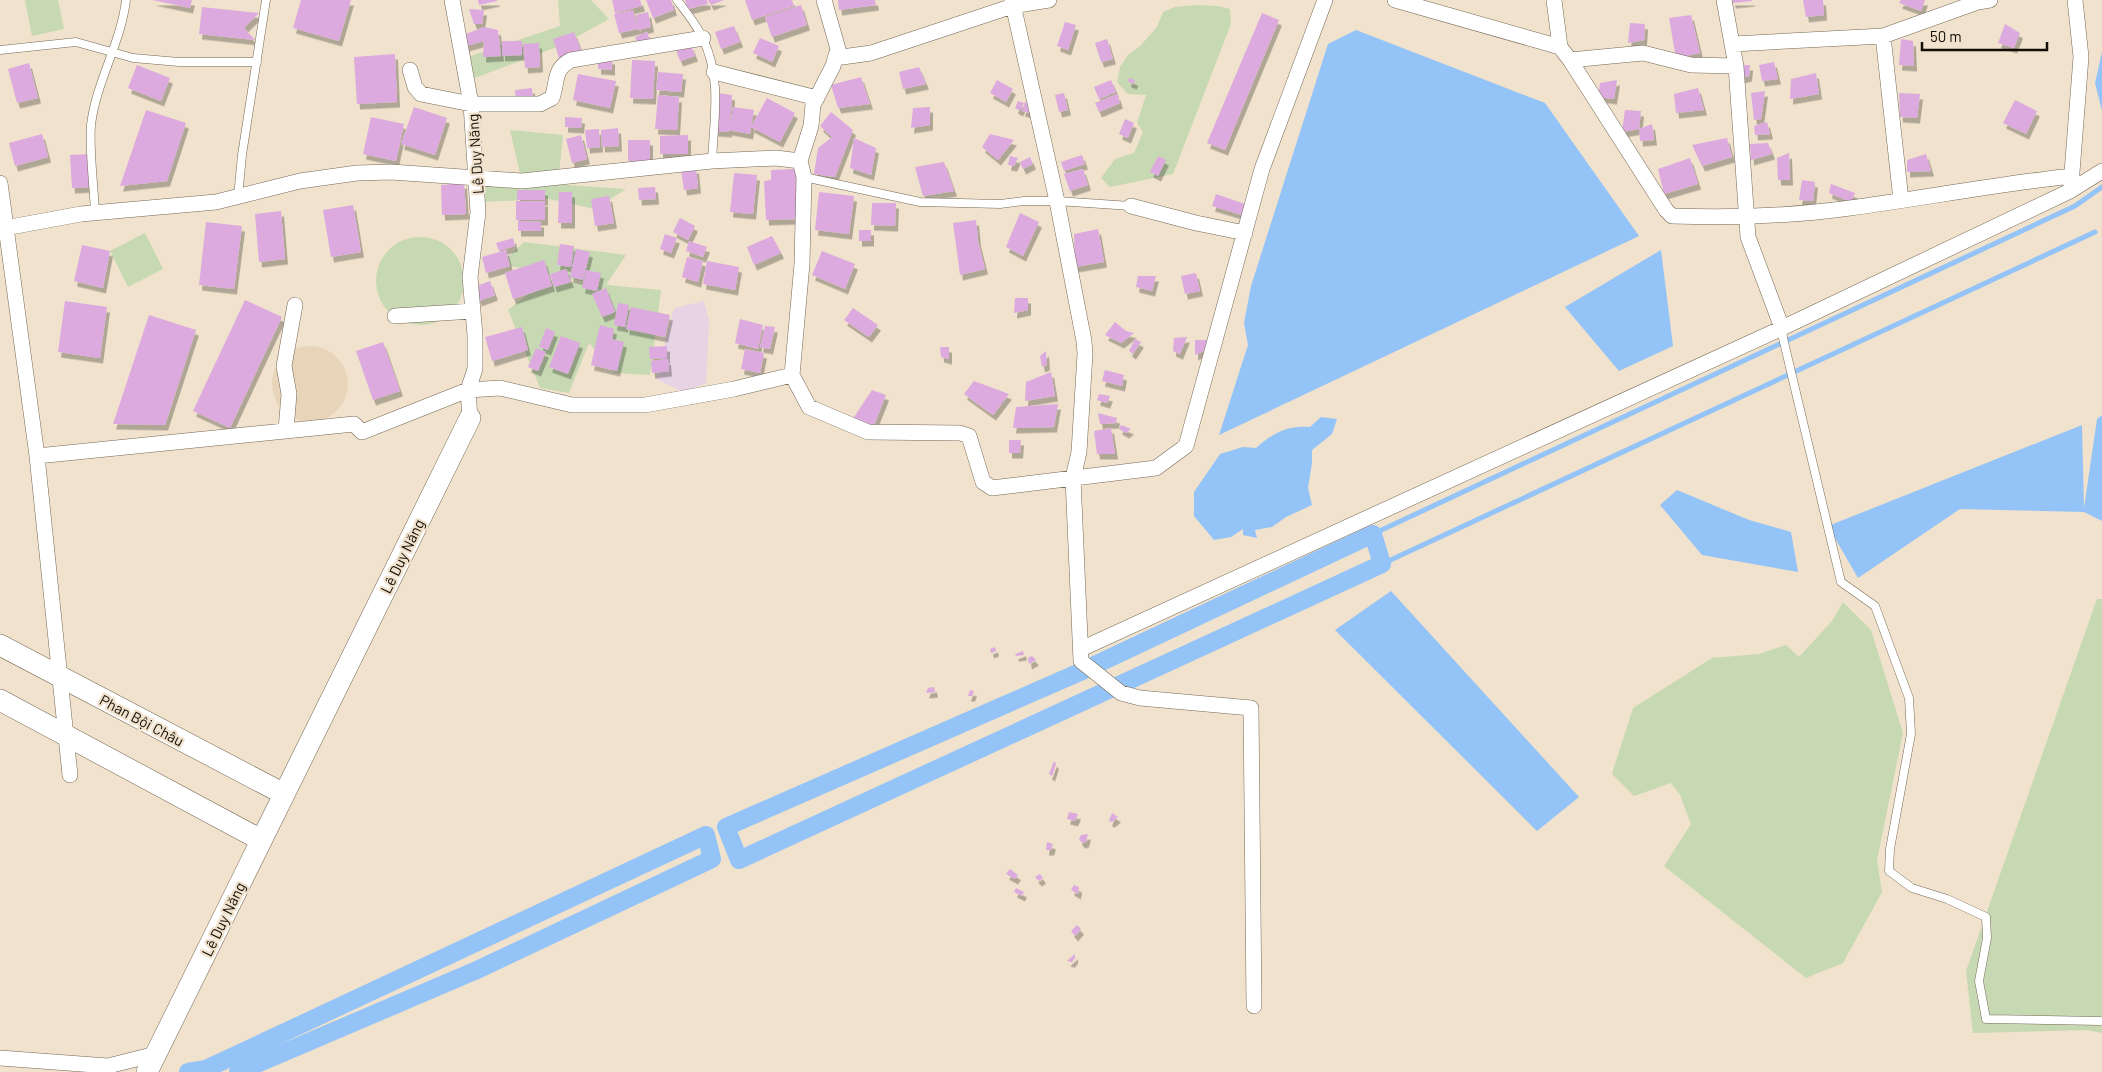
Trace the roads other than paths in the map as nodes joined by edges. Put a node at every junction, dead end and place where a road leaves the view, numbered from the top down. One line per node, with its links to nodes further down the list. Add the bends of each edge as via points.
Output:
1 (126, 0): 19 (lane)
2 (266, 0): 22 (lane)
3 (452, 0): 27 (street, Lê Duy Năng)
4 (677, 0): 15 (lane)
5 (824, 0): 20 (street, via 838,49)
6 (1049, 0): 13 (street)
7 (1325, 0): 42 (street, via 1262,169)
8 (1395, 0): 17 (street)
9 (1554, 0): 17 (street)
10 (1724, 0): 16 (street)
11 (2075, 0): 34 (street, via 2081,56)
12 (1982, 1): 14 (street)
13 (1013, 3): 20 (street, via 871,53); 37 (street)
14 (1883, 36): 16 (street); 36 (street)
15 (703, 38): 25 (lane); 27 (street, via 571,60 559,69 552,98 540,104)
16 (1733, 44): 23 (street)
17 (1560, 47): 21 (street)
18 (0, 50): 19 (lane, via 76,42)
19 (113, 51): 22 (lane, via 133,58 179,62); 39 (lane, via 91,126)
20 (835, 58): 26 (street)
21 (1570, 60): 23 (street, via 1644,53 1691,66); 40 (street, via 1672,216)
22 (257, 62): 35 (lane)
23 (1736, 66): 40 (street)
24 (410, 70): 27 (street, via 415,87 422,94)
25 (714, 72): 26 (street); 28 (lane, via 716,96)
26 (817, 98): 29 (street)
27 (471, 104): 32 (street, Lê Duy Năng)
28 (712, 161): 29 (street, via 776,158); 32 (street, via 522,181)
29 (800, 161): 31 (street)
30 (2102, 170): 34 (street)
31 (804, 177): 37 (lane, via 920,202 1000,204 1024,200); 47 (street, via 802,264)
32 (477, 178): 35 (street, via 357,173 300,181); 44 (street, Lê Duy Năng, via 478,212 470,277)
33 (0, 183): 41 (street)
34 (2071, 184): 36 (street, via 2012,183); 46 (street)
35 (238, 197): 39 (street, via 216,202)
36 (1901, 200): 40 (street, via 1849,209)
37 (1058, 201): 38 (lane); 52 (street, via 1086,354 1079,452)
38 (1131, 206): 42 (street, via 1196,224)
39 (95, 213): 41 (street)
40 (1746, 216): 46 (street, via 1748,238)
41 (5, 228): 51 (street)
42 (1245, 233): 52 (street, via 1186,446 1156,468)
43 (295, 305): 50 (street, via 284,366 289,394)
44 (473, 311): 45 (street); 48 (street, Lê Duy Năng, via 475,369)
45 (395, 316)
46 (1783, 333): 54 (street); 62 (lane, via 1840,582 1875,606 1909,698 1911,734 1890,849 1890,871 1912,888 1947,899 1986,917 1987,938 1978,981 1986,1019)
47 (792, 375): 48 (street, via 646,405 572,406 500,388); 52 (street, via 809,407 868,432 960,433 969,436 983,482 992,488)
48 (468, 390): 49 (street, Lê Duy Năng); 50 (street, via 362,432 354,424)
49 (470, 418): 59 (street, Lê Duy Năng)
50 (286, 430): 51 (street)
51 (37, 456): 55 (street)
52 (1073, 478): 54 (street)
53 (0, 644): 55 (street, Phan Bội Châu)
54 (1081, 655): 61 (street, via 1116,691 1140,698 1251,708)
55 (61, 678): 57 (street); 59 (street, Phan Bội Châu)
56 (0, 700): 57 (street)
57 (66, 735): 58 (street); 60 (street)
58 (70, 775)
59 (284, 794): 60 (street, Lê Duy Năng)
60 (261, 840): 64 (street, Lê Duy Năng)
61 (1254, 1006)
62 (2101, 1020)
63 (0, 1058): 64 (street, via 108,1066)
64 (150, 1064)

